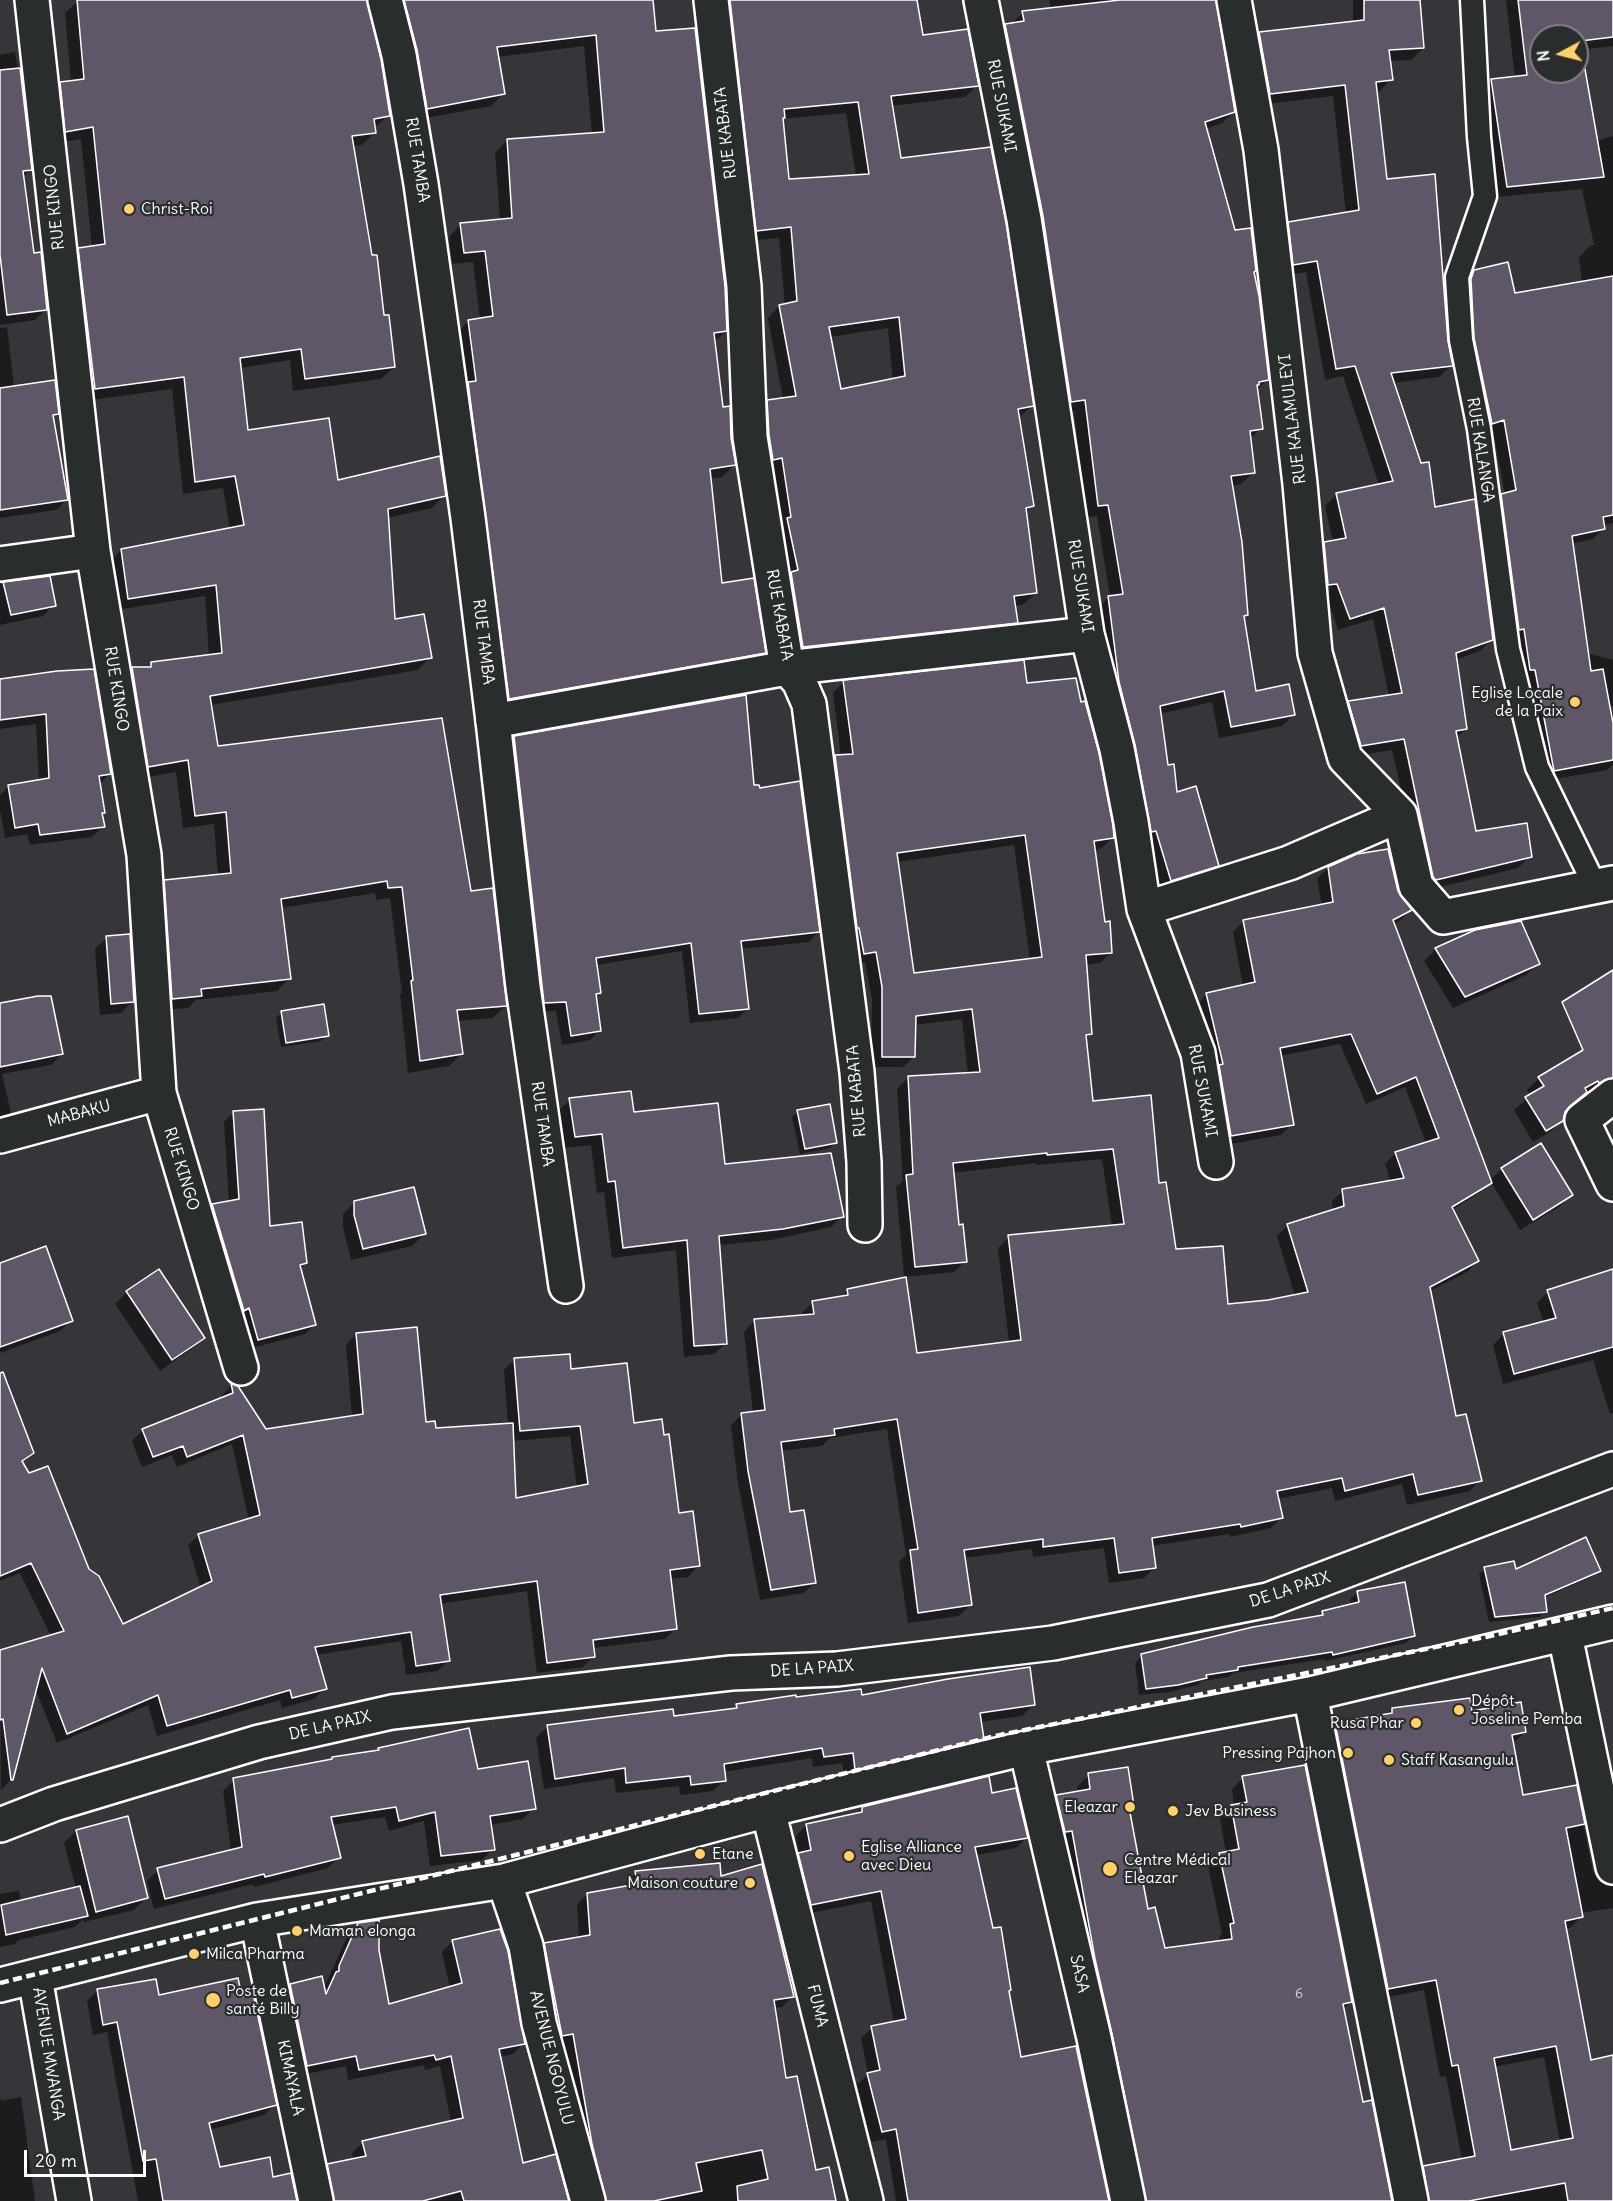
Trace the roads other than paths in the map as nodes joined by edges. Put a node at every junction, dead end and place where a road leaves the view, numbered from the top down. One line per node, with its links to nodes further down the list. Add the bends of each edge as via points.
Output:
1 (32, 0): 7 (street, RUE KINGO)
2 (385, 0): 11 (street, RUE TAMBA, via 399,55 421,184)
3 (711, 0): 10 (street, RUE KABATA, via 744,286 750,436)
4 (981, 0): 9 (street, RUE SUKAMI, via 1024,219)
5 (1234, 0): 12 (street, RUE KALAMULEYI, via 1262,150 1315,654 1345,758)
6 (1472, 0): 13 (lane, RUE KALANGA, via 1485,196 1457,277 1461,340 1479,429 1509,649 1537,767)
7 (93, 551): 8 (street); 15 (street, RUE KINGO, via 144,855)
8 (0, 564)
9 (1087, 633): 10 (street); 14 (street, RUE SUKAMI, via 1117,749)
10 (787, 668): 11 (street); 20 (street, RUE KABATA, via 799,681 809,704 856,1072)
11 (493, 721): 21 (street, RUE TAMBA, via 522,987)
12 (1400, 815): 13 (street, via 1416,886 1443,917); 14 (street, via 1289,863)
13 (1605, 885)
14 (1144, 909): 18 (street, RUE SUKAMI, via 1198,1053)
15 (159, 1093): 17 (street, MABAKU); 22 (street, RUE KINGO)
16 (1613, 1096): 19 (street, via 1582,1120)
17 (0, 1136)
18 (1215, 1162)
19 (1613, 1184)
20 (865, 1225)
21 (566, 1286)
22 (241, 1368)
23 (1613, 1469): 29 (street, DE LA PAIX, via 1268,1600 1053,1643 837,1669 731,1673 392,1712 259,1742 54,1804)
24 (1613, 1622): 25 (street)
25 (1565, 1635): 26 (street); 30 (street)
26 (1310, 1694): 27 (street); 40 (street)
27 (1026, 1748): 28 (street); 39 (street, SASA)
28 (768, 1810): 31 (street); 38 (street, FUMA)
29 (0, 1826)
30 (1613, 1867)
31 (504, 1881): 32 (street); 37 (street, AVENUE NGOYULU, via 526,1946 539,2022)
32 (257, 1920): 33 (street); 36 (street, KIMAYALA)
33 (35, 1977): 34 (street); 35 (street, AVENUE MWANGA)
34 (0, 1985)
35 (74, 2201)
36 (316, 2201)
37 (588, 2201)
38 (866, 2201)
39 (1128, 2201)
40 (1411, 2201)

